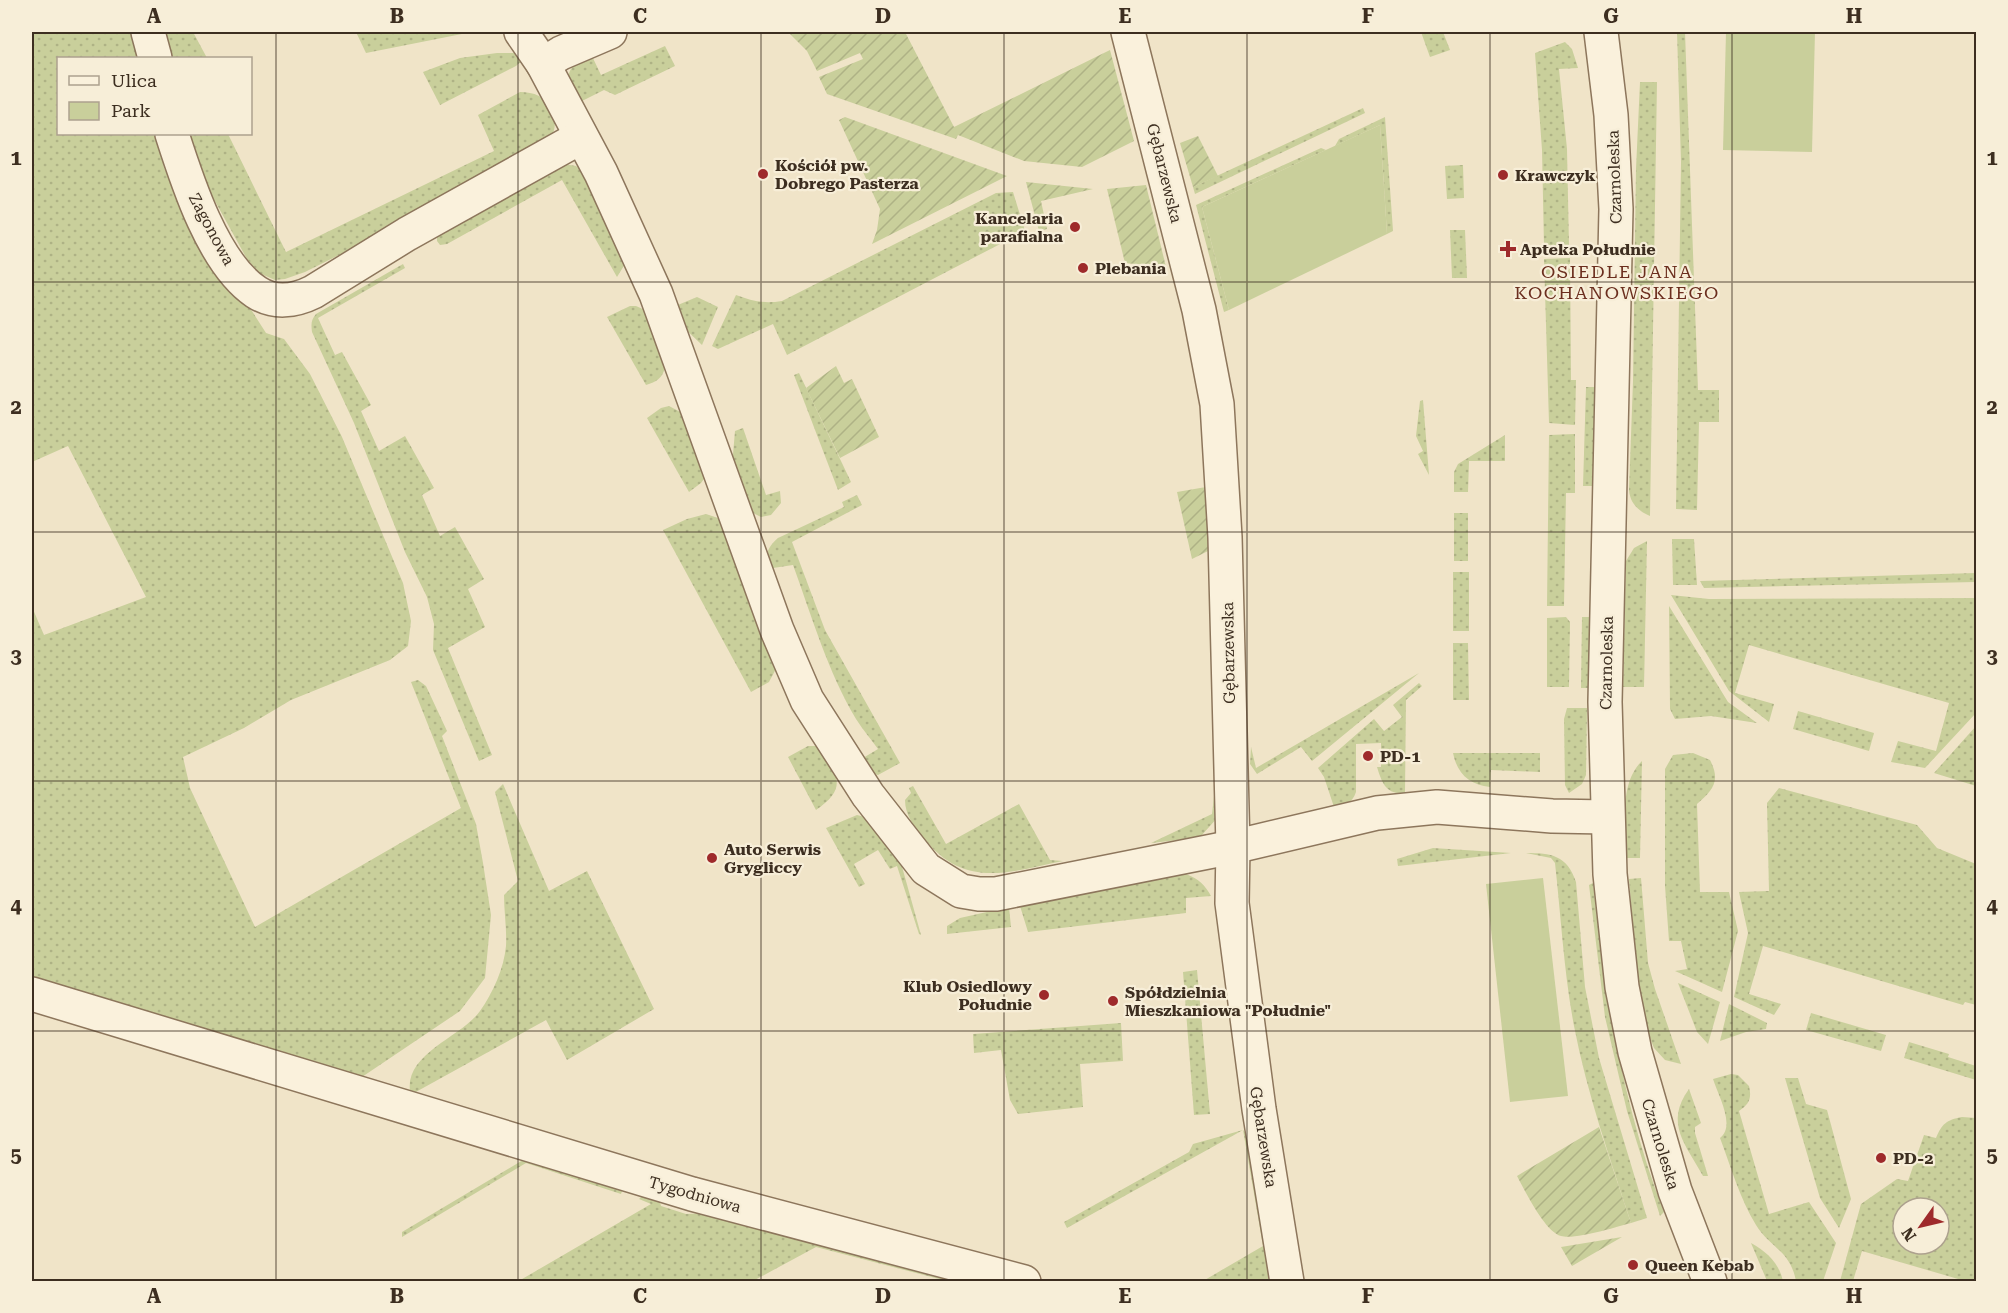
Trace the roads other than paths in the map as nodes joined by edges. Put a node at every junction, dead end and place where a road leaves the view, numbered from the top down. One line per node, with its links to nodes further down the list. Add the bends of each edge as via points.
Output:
1 (148, 32): 6 (street)
2 (521, 32): 7 (street)
3 (610, 32): 7 (street)
4 (1128, 32): 11 (street, Gębarzewska, via 1199,310 1217,404 1225,537)
5 (1601, 32): 10 (street, Czarnoleska, via 1611,114 1616,209 1605,702)
6 (155, 57)
7 (543, 64): 9 (street)
8 (172, 135): 9 (street, Zagonowa, via 188,184 213,238 237,275 256,292 281,300 313,292 407,234)
9 (581, 137): 11 (street, via 656,294 792,670 850,769 926,869 961,891 996,894)
10 (1607, 817): 11 (street, via 1437,807 1377,813); 15 (street, Czarnoleska, via 1618,955 1635,1052 1675,1191)
11 (1233, 847): 14 (street, Gębarzewska, via 1234,915 1259,1109)
12 (32, 994): 13 (street, Tygodniowa, via 692,1194)
13 (1024, 1281)
14 (1287, 1281)
15 (1710, 1281)

